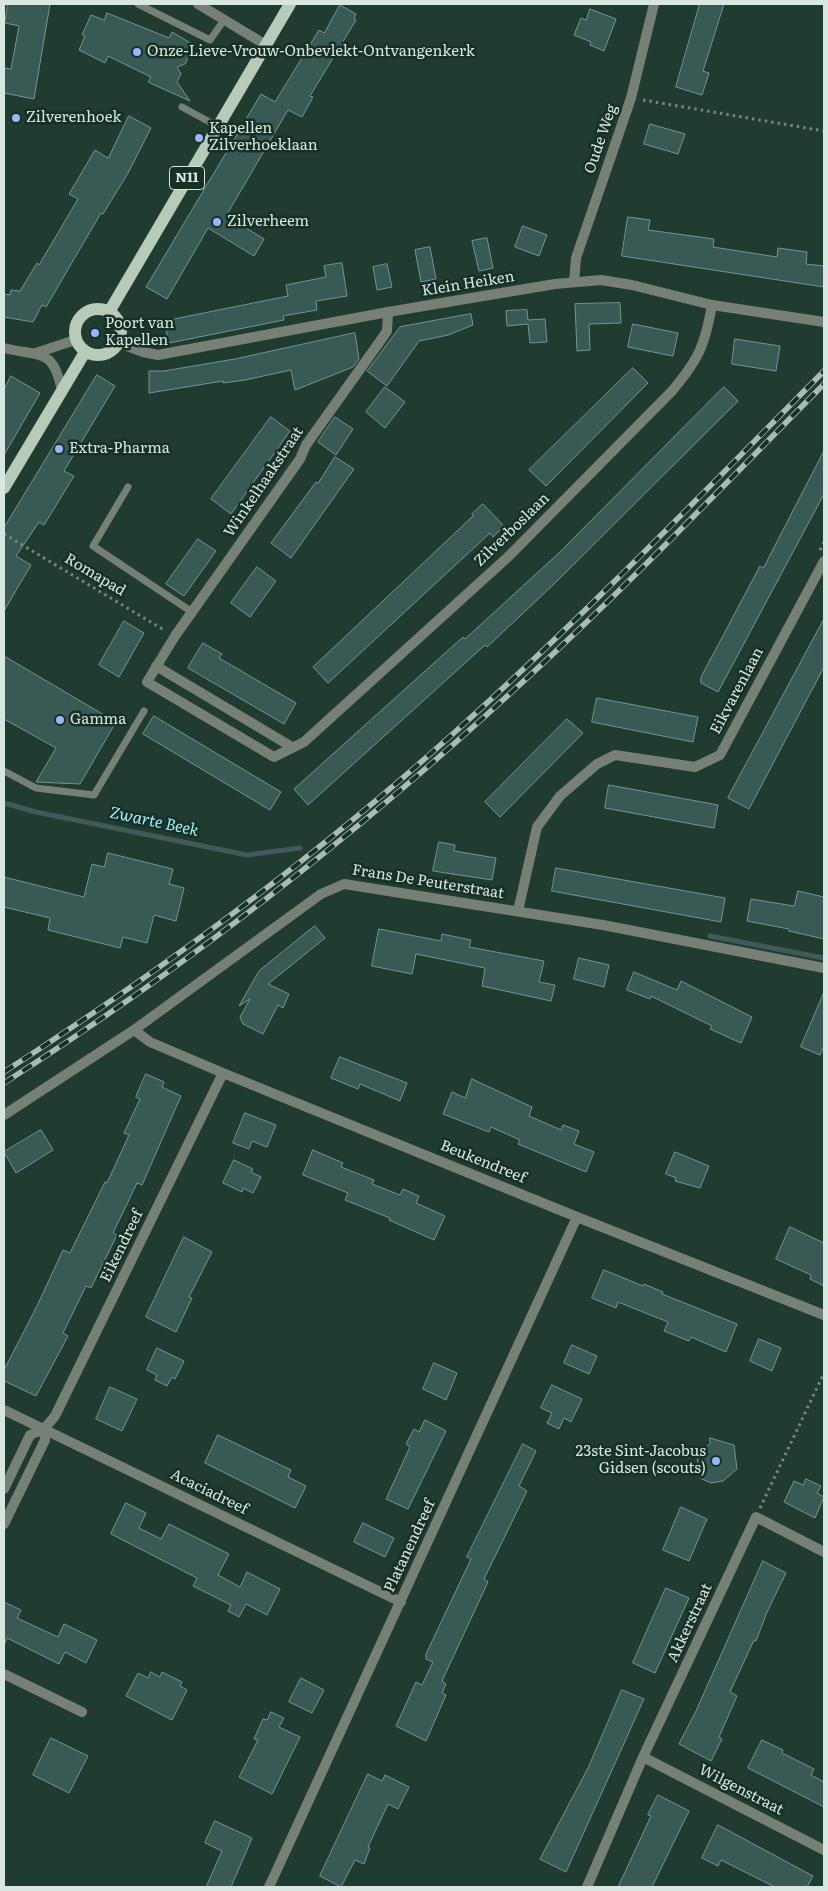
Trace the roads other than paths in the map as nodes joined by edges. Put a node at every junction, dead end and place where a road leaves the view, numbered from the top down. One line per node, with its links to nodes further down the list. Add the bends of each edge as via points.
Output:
1 (138, 4): 5 (lane, via 210,40)
2 (198, 4): 5 (street)
3 (290, 4): 6 (main road, N11)
4 (654, 4): 9 (street, Oude Weg, via 631,98 576,258)
5 (224, 20): 6 (street)
6 (266, 46): 8 (main road, N11)
7 (182, 107): 8 (lane)
8 (217, 126): 11 (main road, N11)
9 (574, 282): 10 (street, Klein Heiken, via 601,280); 12 (street, Klein Heiken)
10 (712, 304): 13 (street, Klein Heiken); 26 (street, Zilverboslaan, via 700,353 672,391 508,556 304,742)
11 (109, 312): 14 (main road, via 95,309 82,314 75,326); 15 (main road, via 115,316 121,329)
12 (388, 312): 15 (street, Klein Heiken, via 158,355); 23 (street, Winkelhaakstraat, via 384,337 306,444 300,459)
13 (824, 322)
14 (75, 340): 17 (street); 18 (main road)
15 (119, 343): 18 (main road, via 108,354 100,356)
16 (4, 348): 17 (street)
17 (36, 352): 19 (street, via 47,357 56,368)
18 (85, 352): 19 (main road)
19 (62, 391): 21 (main road)
20 (128, 487): 23 (lane, via 93,546)
21 (4, 488)
22 (824, 560): 28 (street, Eikvarenlaan, via 720,755 695,766 615,756 597,764 560,796 537,827)
23 (192, 612): 24 (street, Winkelhaakstraat)
24 (156, 666): 26 (street); 26 (street, Zilverboslaan, via 147,682 274,757)
25 (144, 711): 27 (lane, via 94,795 36,788)
26 (292, 747)
27 (4, 771)
28 (518, 911): 29 (street, Frans De Peuterstraat); 30 (street, Frans De Peuterstraat, via 344,884 321,894)
29 (824, 968)
30 (134, 1030): 31 (street, Beukendreef, via 150,1042); 32 (street, Frans De Peuterstraat)
31 (223, 1073): 33 (street, Beukendreef); 36 (street, Eikendreef, via 55,1416)
32 (4, 1115)
33 (576, 1217): 34 (street, Beukendreef); 40 (street, Platanendreef)
34 (824, 1315)
35 (4, 1410): 36 (street, Acaciadreef)
36 (44, 1429): 37 (street, Eikendreef, via 30,1435); 38 (street, Eikendreef, via 45,1440); 40 (street, Acaciadreef)
37 (4, 1488)
38 (4, 1524)
39 (824, 1552): 43 (street, Akkerstraat, via 756,1517)
40 (401, 1602): 45 (street, Platanendreef)
41 (4, 1674): 42 (street)
42 (82, 1712)
43 (644, 1757): 44 (street, Wilgenstraat); 46 (street, Akkerstraat)
44 (824, 1850)
45 (270, 1887)
46 (586, 1887)

